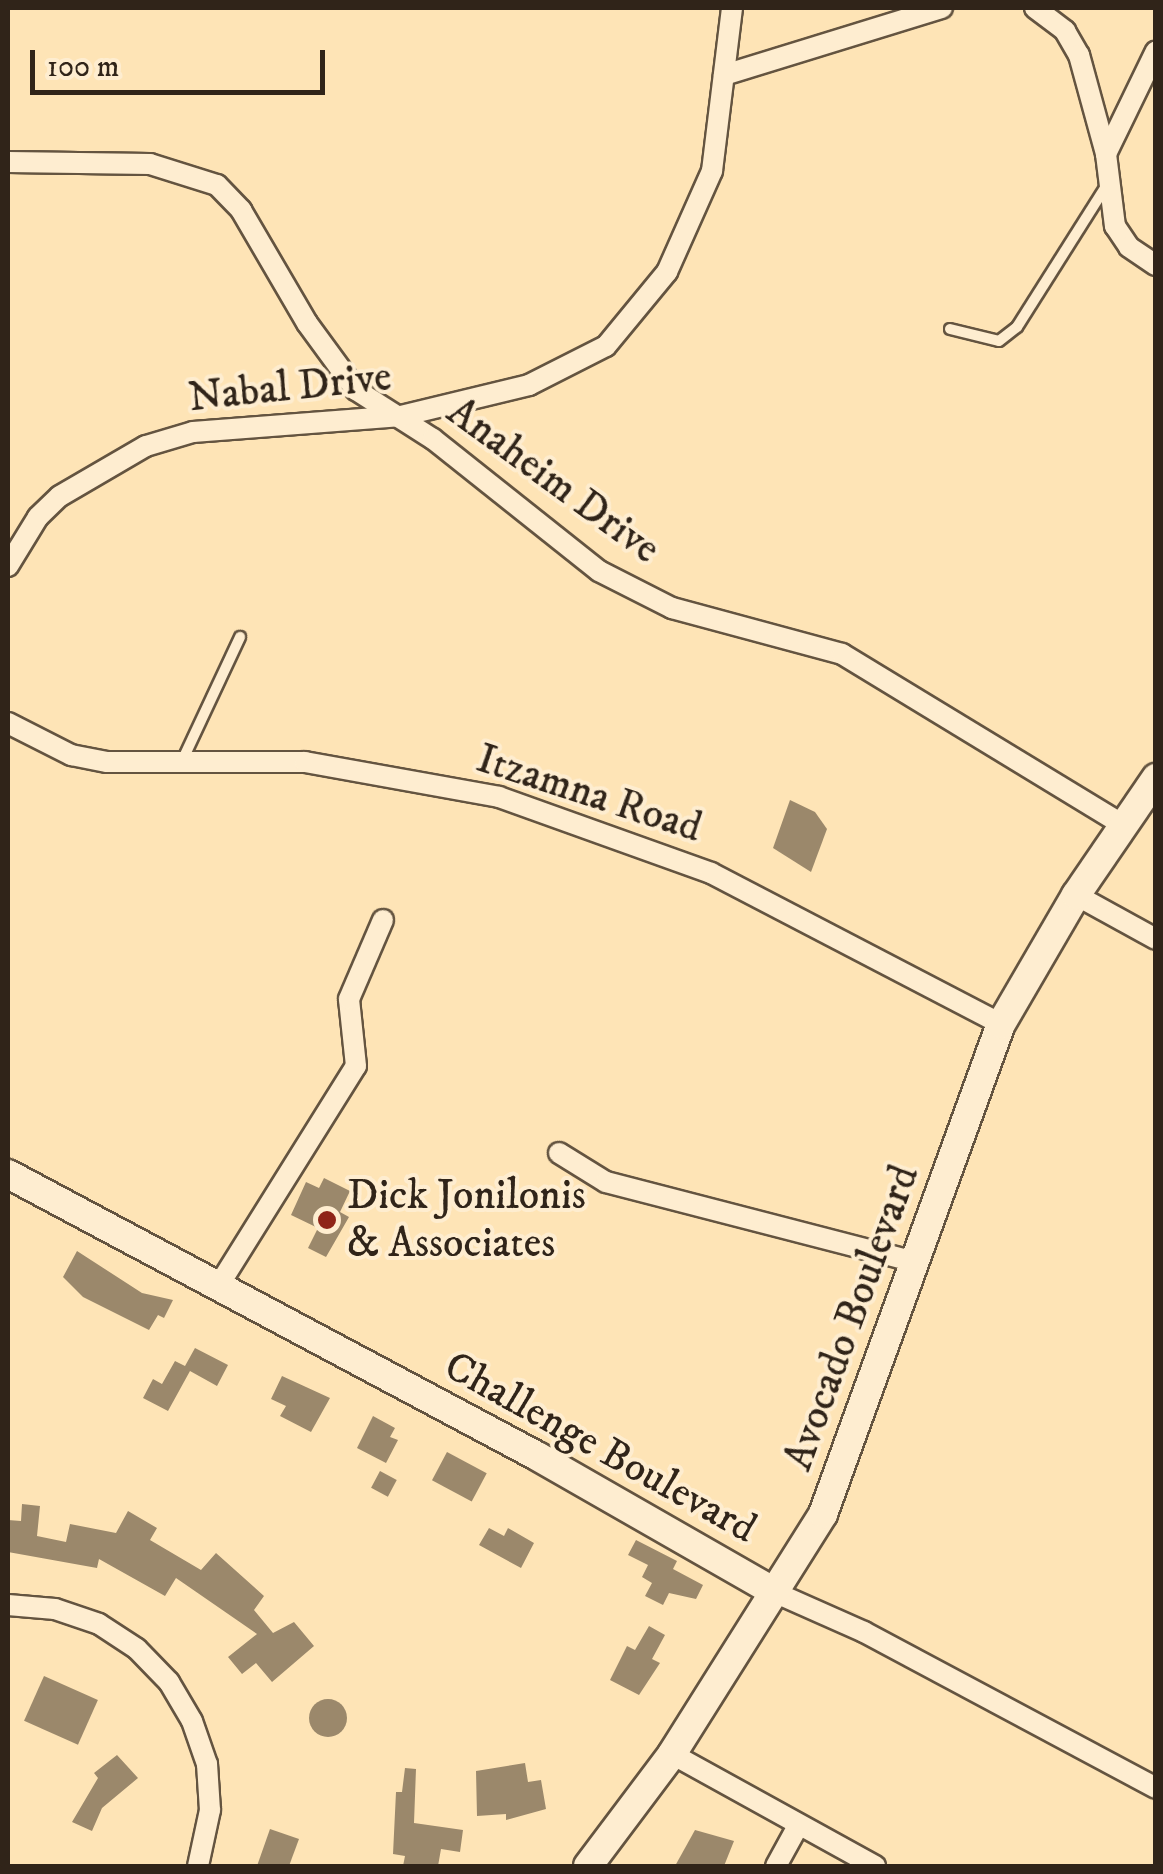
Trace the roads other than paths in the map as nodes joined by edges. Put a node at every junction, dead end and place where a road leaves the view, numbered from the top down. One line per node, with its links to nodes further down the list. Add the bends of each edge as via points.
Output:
1 (732, 8): 5 (street, Nabal Drive)
2 (942, 8): 5 (street)
3 (1035, 8): 6 (street, via 1065,31 1079,54)
4 (1156, 52): 6 (street)
5 (724, 75): 11 (street, Nabal Drive, via 712,171 693,220 668,272 623,331 559,374)
6 (1106, 154): 8 (street)
7 (8, 162): 11 (street, Anaheim Drive, via 150,164 217,185 241,210 328,356 368,400)
8 (1106, 185): 9 (street, via 1121,237); 10 (lane, via 1017,327 999,341)
9 (1156, 265)
10 (950, 328)
11 (400, 416): 12 (street, Nabal Drive, via 193,432 146,446 60,496 38,517); 17 (street, Anaheim Drive, via 615,580 672,608 842,654)
12 (8, 566)
13 (240, 636): 15 (lane)
14 (8, 723): 15 (street, Itzamna Road, via 71,755)
15 (180, 766): 21 (street, Itzamna Road, via 305,762 499,797 711,872)
16 (1156, 778): 17 (main road, Avocado Boulevard)
17 (1122, 824): 18 (main road, Avocado Boulevard)
18 (1076, 894): 20 (street); 21 (main road, Avocado Boulevard)
19 (383, 920): 25 (street, via 350,1000 356,1066)
20 (1156, 939)
21 (1001, 1024): 24 (main road, Avocado Boulevard)
22 (559, 1152): 24 (street, via 606,1182)
23 (8, 1174): 25 (main road, Challenge Boulevard)
24 (915, 1262): 26 (main road, Avocado Boulevard, via 823,1514)
25 (220, 1285): 26 (main road, Challenge Boulevard)
26 (776, 1593): 28 (main road, Avocado Boulevard); 29 (street, Challenge Boulevard, via 864,1632)
27 (8, 1606): 31 (street, via 56,1609 98,1624 137,1649 169,1682 206,1764 210,1810)
28 (672, 1754): 30 (street); 32 (main road, Avocado Boulevard)
29 (1156, 1788)
30 (798, 1826): 33 (street); 34 (street)
31 (198, 1866)
32 (588, 1866)
33 (776, 1866)
34 (875, 1866)

